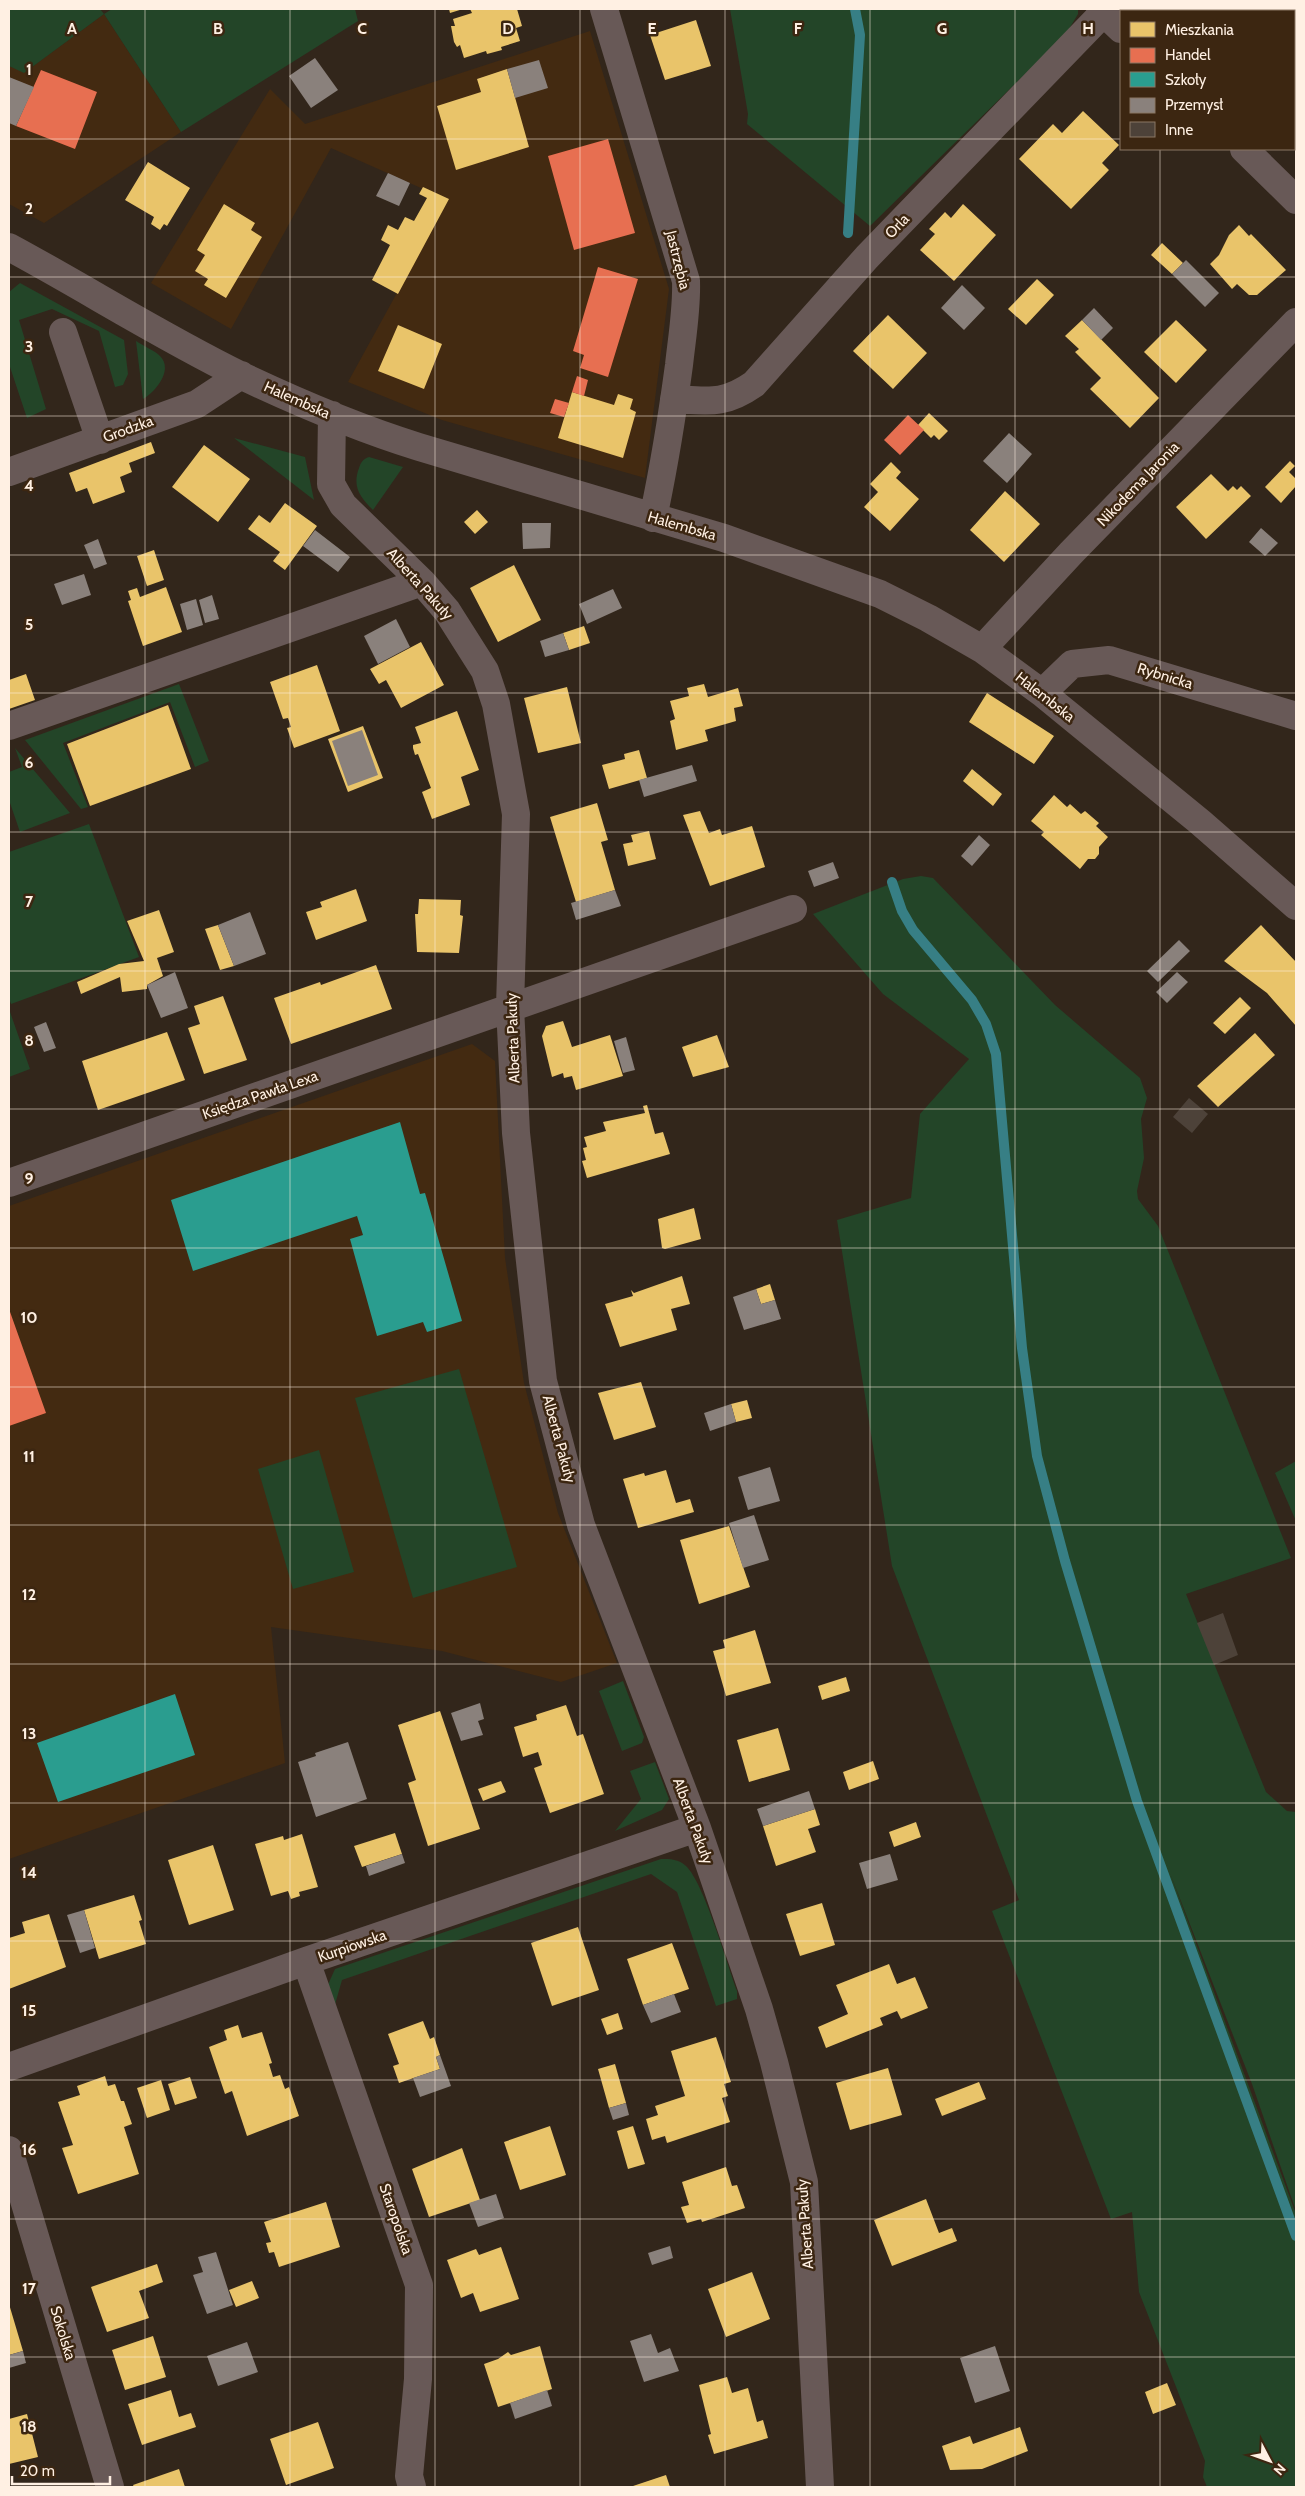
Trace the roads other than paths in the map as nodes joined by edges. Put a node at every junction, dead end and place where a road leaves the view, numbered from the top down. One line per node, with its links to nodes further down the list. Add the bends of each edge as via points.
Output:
1 (604, 9): 9 (street, Jastrzębia, via 686,281 687,303)
2 (1108, 15): 9 (street, Orla, via 867,256 754,384 732,398)
3 (1245, 150): 4 (street)
4 (1296, 200)
5 (9, 246): 8 (street, Halembska)
6 (1296, 322): 15 (street, Nikodema Jaronia)
7 (63, 332): 11 (street)
8 (241, 375): 10 (street, Halembska); 11 (street, Grodzka, via 197,404)
9 (674, 399): 13 (street, Jastrzębia, via 668,450)
10 (332, 415): 13 (street, Halembska, via 394,439); 14 (street, Alberta Pakuły, via 331,484 336,495)
11 (100, 440): 12 (street, Grodzka)
12 (9, 472)
13 (653, 518): 15 (street, Halembska, via 724,538 880,594)
14 (422, 582): 18 (street); 21 (street, Alberta Pakuły, via 448,611 485,671 496,704 516,814)
15 (982, 649): 16 (street, Halembska)
16 (1042, 693): 17 (street, Rybnicka, via 1072,664 1109,660); 19 (street, Halembska, via 1200,822)
17 (1296, 716)
18 (9, 726)
19 (1296, 906)
20 (793, 909): 21 (street, Księdza Pawła Lexa)
21 (510, 1006): 22 (street, Księdza Pawła Lexa); 23 (street, Alberta Pakuły, via 516,1133 543,1381 581,1524)
22 (9, 1183)
23 (697, 1828): 24 (street, Kurpiowska); 29 (street, Alberta Pakuły, via 760,2009 804,2182)
24 (306, 1961): 25 (street, Kurpiowska); 28 (street, Staropolska, via 419,2285 418,2379 409,2476)
25 (9, 2068)
26 (9, 2150): 27 (street, Sokolska)
27 (110, 2487)
28 (412, 2487)
29 (820, 2487)

